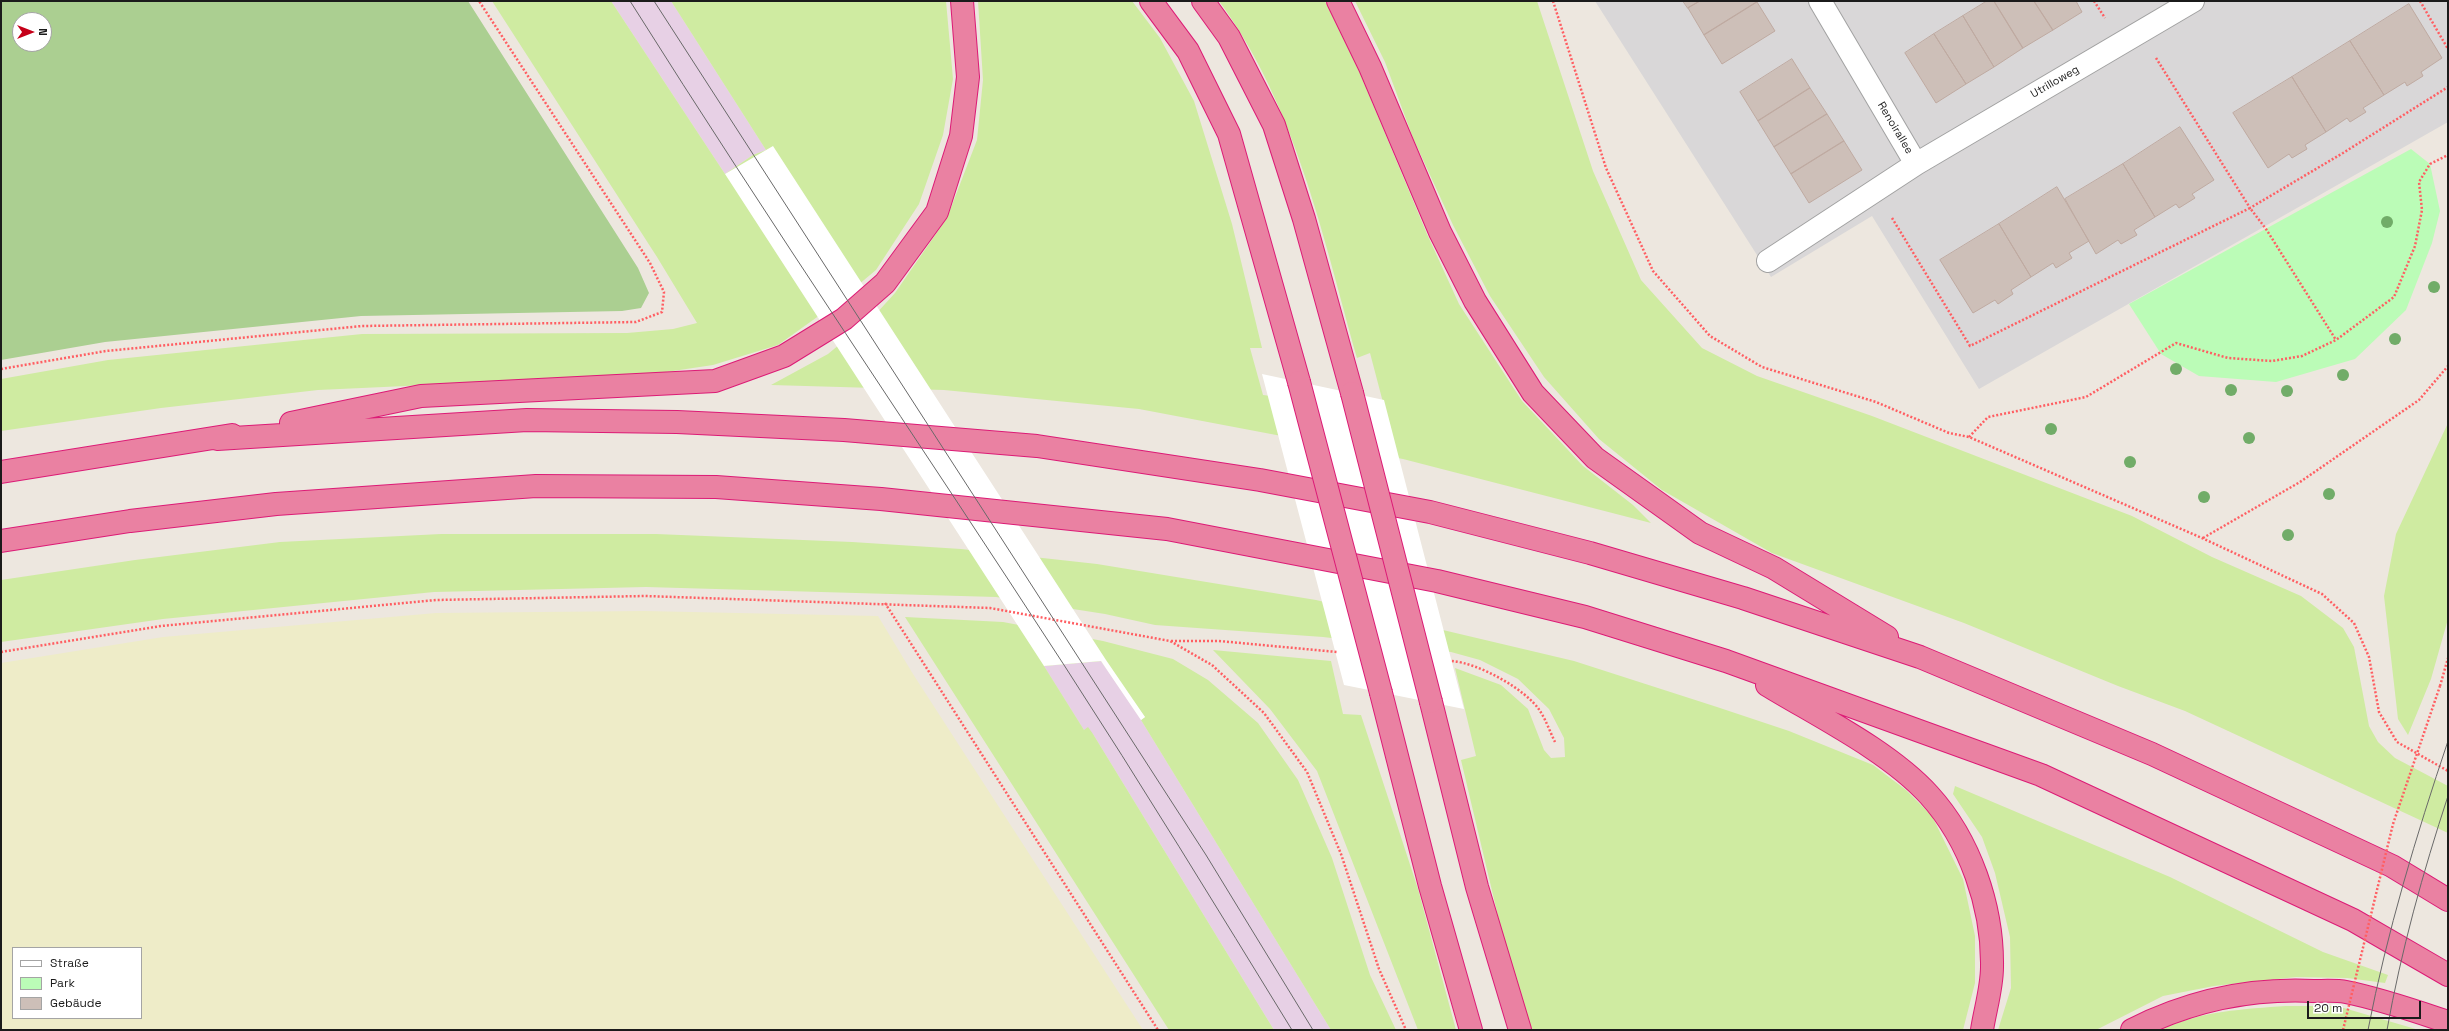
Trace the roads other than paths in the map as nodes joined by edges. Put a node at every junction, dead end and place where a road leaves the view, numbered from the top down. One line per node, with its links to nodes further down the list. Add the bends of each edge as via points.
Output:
1 (962, 1): 9 (highway, via 968,77 960,136 936,212 885,283 844,319 784,356 715,381 421,396)
2 (1151, 1): 17 (highway, bridge, via 1188,51 1229,134 1300,382 1430,886)
3 (1203, 1): 18 (highway, bridge, via 1229,37 1274,125 1304,219 1352,393 1477,887)
4 (1338, 1): 12 (highway, via 1370,67 1440,232 1475,301 1533,393 1595,458 1700,533 1774,568)
5 (1820, 1): 7 (street, Renoirallee)
6 (2193, 1): 7 (street, Utrilloweg)
7 (1916, 164): 8 (street, Renoirallee)
8 (1768, 261)
9 (217, 438): 10 (highway); 12 (highway, via 527,420 677,422 1037,446 1260,480 1430,512 1590,553 1743,598)
10 (1, 472)
11 (1, 541): 13 (highway, via 130,521 276,504 536,486 716,487 849,496 1167,529 1294,552 1437,581 1585,617)
12 (1920, 657): 14 (highway, via 2152,754 2392,866)
13 (1726, 661): 15 (highway, via 2041,775 2353,920); 19 (highway, via 1882,754 1929,795 1965,847 1987,906 1992,968)
14 (2448, 900)
15 (2448, 976)
16 (2448, 1022): 20 (highway, via 2345,992 2281,989 2223,996 2161,1015)
17 (1471, 1030)
18 (1520, 1030)
19 (1982, 1030)
20 (2132, 1030)

